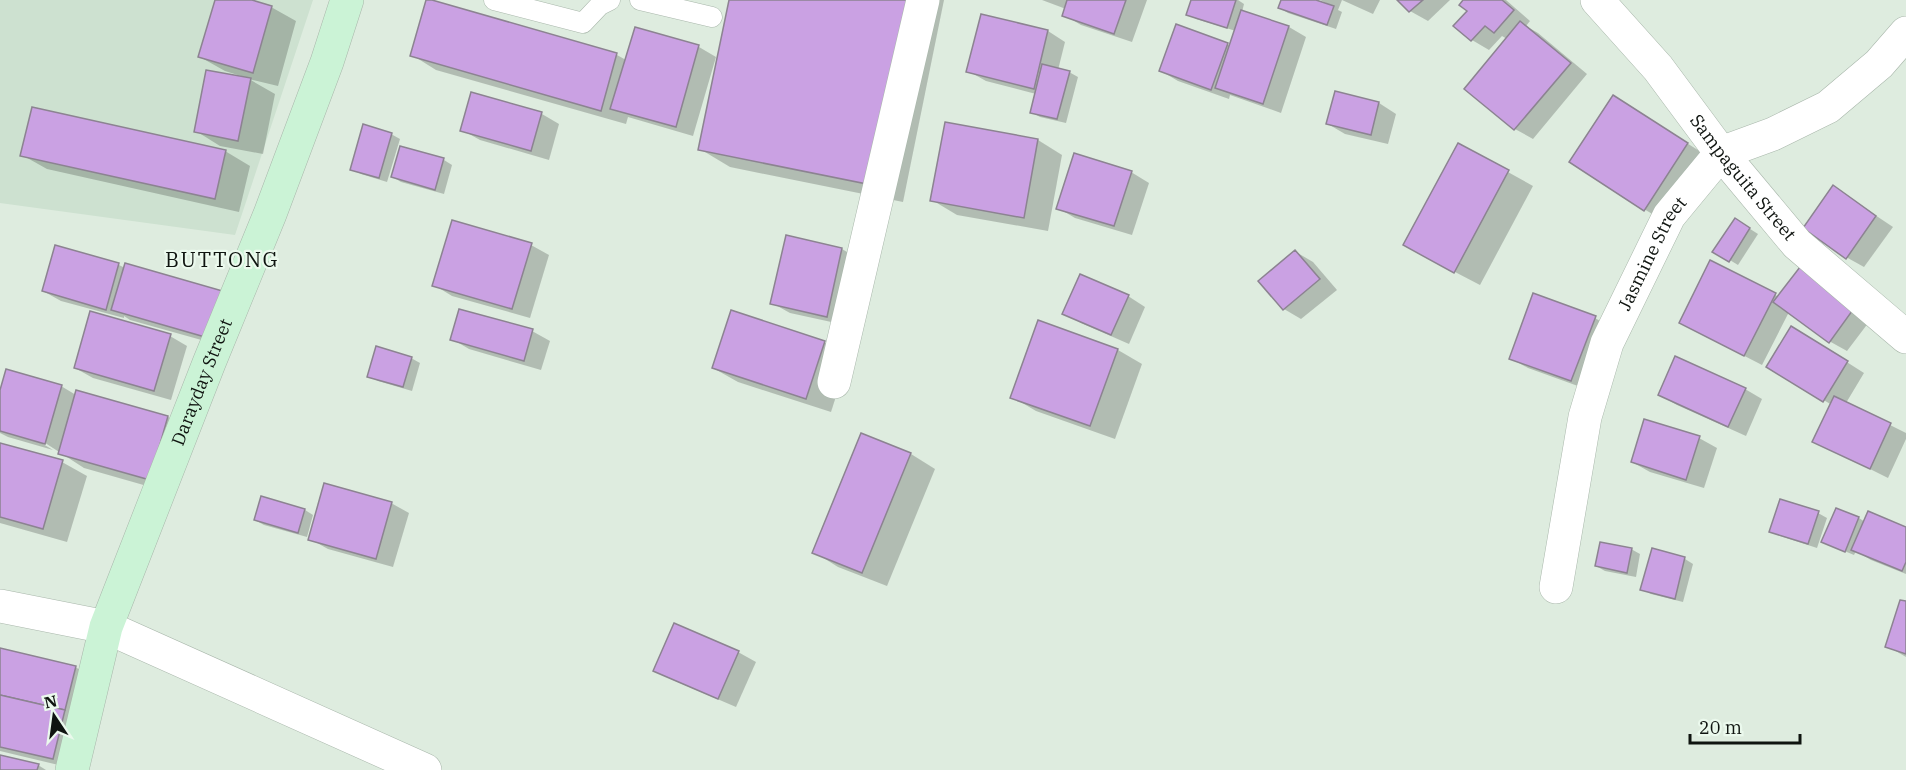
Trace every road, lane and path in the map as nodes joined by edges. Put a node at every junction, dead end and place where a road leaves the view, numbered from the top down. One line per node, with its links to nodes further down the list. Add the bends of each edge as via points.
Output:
1 (347, 0): 14 (street, Darayday Street, via 270,214)
2 (494, 0): 3 (lane, via 583,24)
3 (610, 0)
4 (640, 0): 7 (lane)
5 (923, 0): 11 (street)
6 (1597, 0): 9 (street, Sampaguita Street, via 1658,68)
7 (712, 18)
8 (1906, 33): 9 (street, via 1879,64 1828,108)
9 (1721, 153): 10 (street, Sampaguita Street, via 1797,244); 12 (street, Jasmine Street, via 1670,216 1606,343 1585,417)
10 (1906, 335)
11 (834, 382)
12 (1556, 587)
13 (0, 606): 14 (street)
14 (106, 627): 15 (street, Darayday Street); 16 (street)
15 (72, 770)
16 (425, 770)

